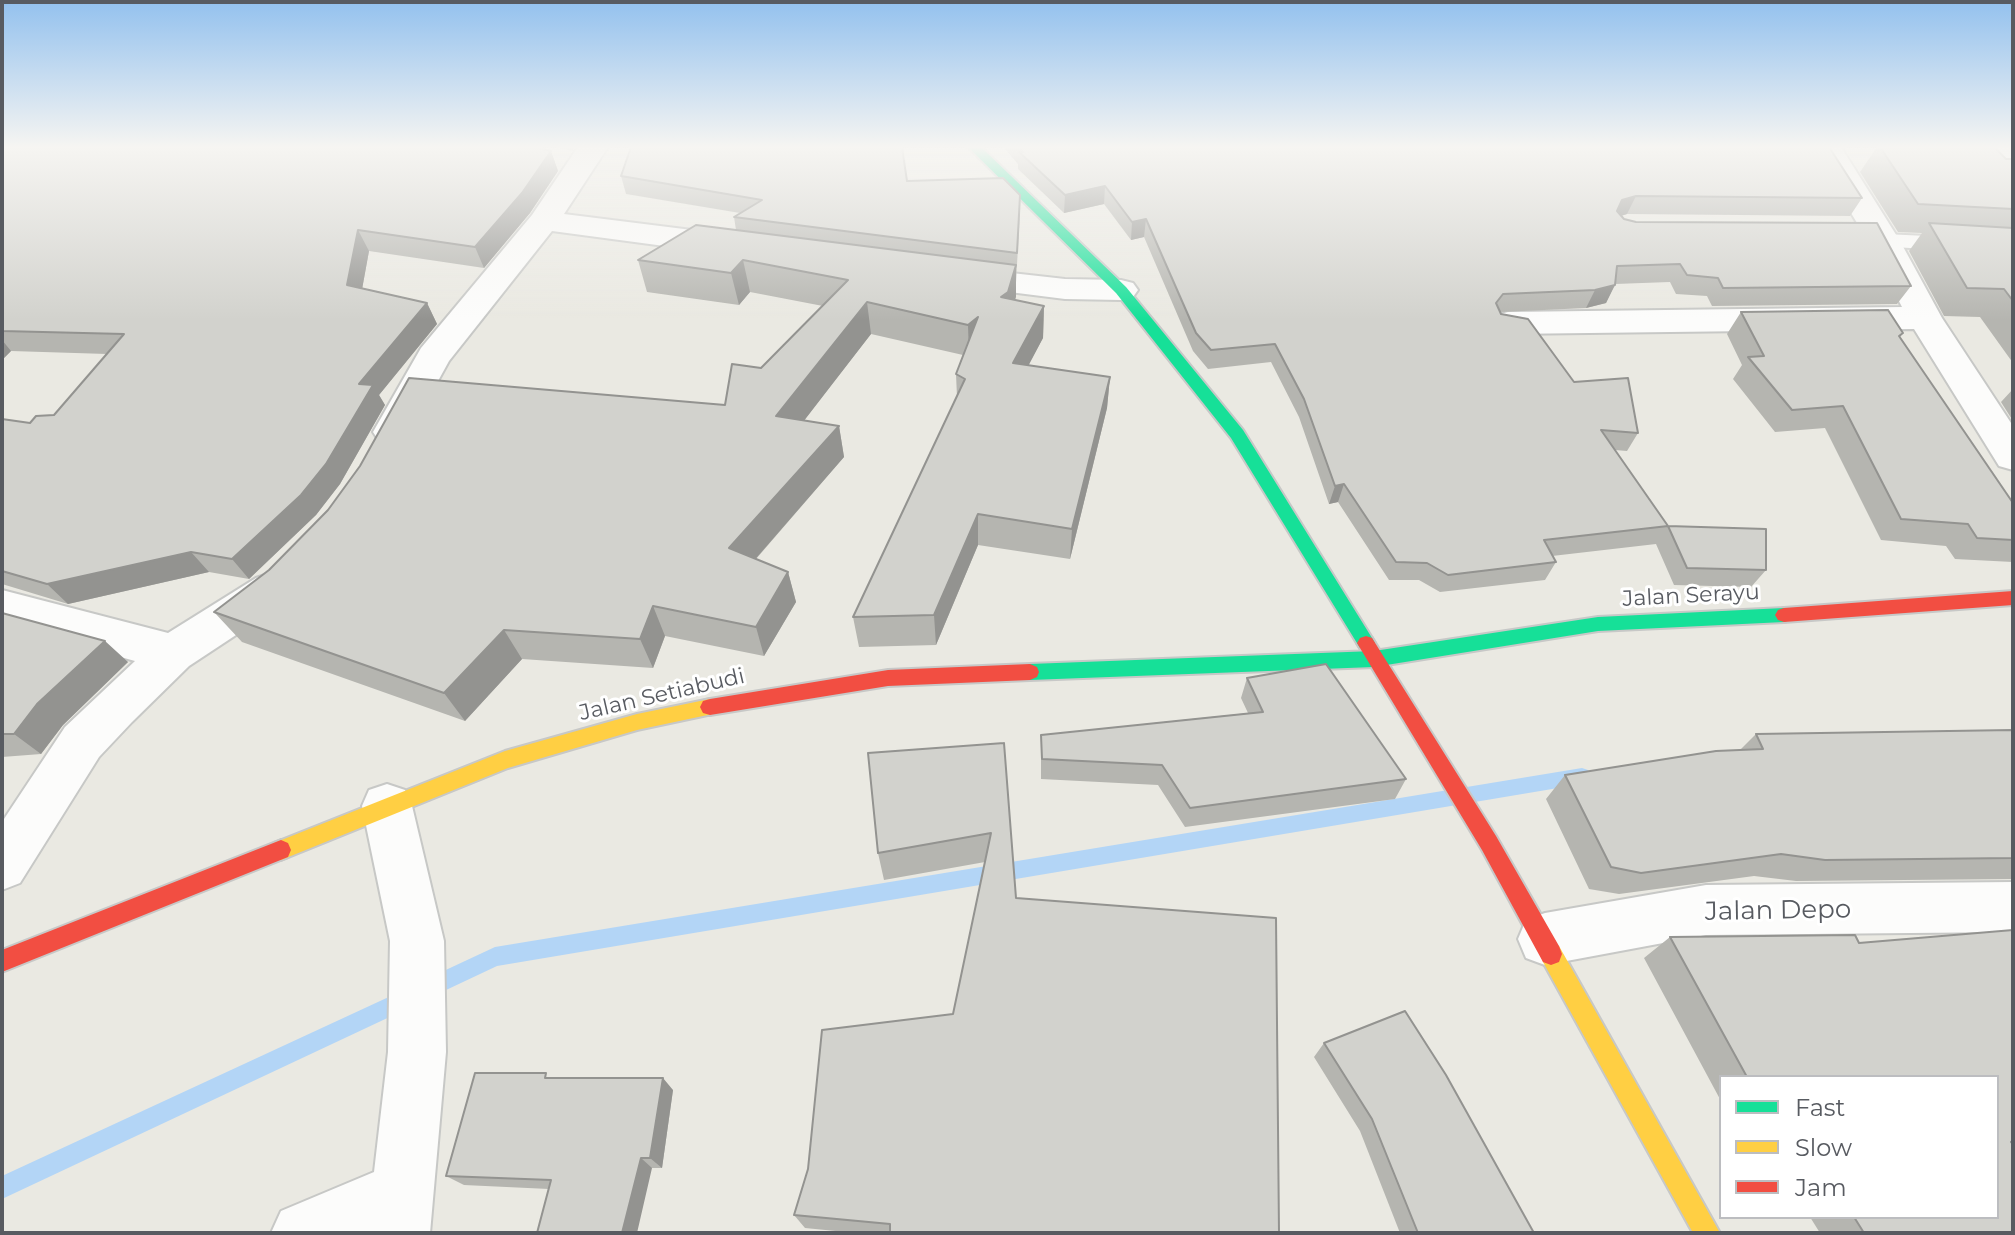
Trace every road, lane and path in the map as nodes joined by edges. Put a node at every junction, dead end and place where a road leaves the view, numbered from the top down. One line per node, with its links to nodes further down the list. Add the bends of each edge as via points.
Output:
1 (552, 205): 4 (street)
2 (1033, 205): 9 (street)
3 (1852, 205): 5 (street)
4 (544, 221): 7 (street); 13 (street, via 434,356)
5 (1869, 233): 6 (lane); 10 (street)
6 (2013, 247)
7 (763, 250)
8 (928, 274): 9 (street)
9 (1121, 290): 18 (street, via 1237,434)
10 (1925, 318): 11 (street); 12 (street)
11 (1508, 323)
12 (2013, 456)
13 (377, 460)
14 (299, 565): 17 (street, via 238,614)
15 (2013, 598): 18 (street, Jalan Serayu, via 1598,624)
16 (2, 607): 17 (street)
17 (173, 653): 20 (street, via 82,742)
18 (1374, 659): 19 (street, Jalan Setiabudi, via 888,678 760,697 637,722 505,760); 22 (street)
19 (387, 806): 23 (street, Jalan Setiabudi); 24 (street, via 417,941 417,1052)
20 (2, 866)
21 (2013, 907): 22 (street, Jalan Depo, via 1706,910)
22 (1545, 939): 26 (street)
23 (2, 961)
24 (400, 1212): 25 (street)
25 (303, 1233)
26 (1707, 1233)

